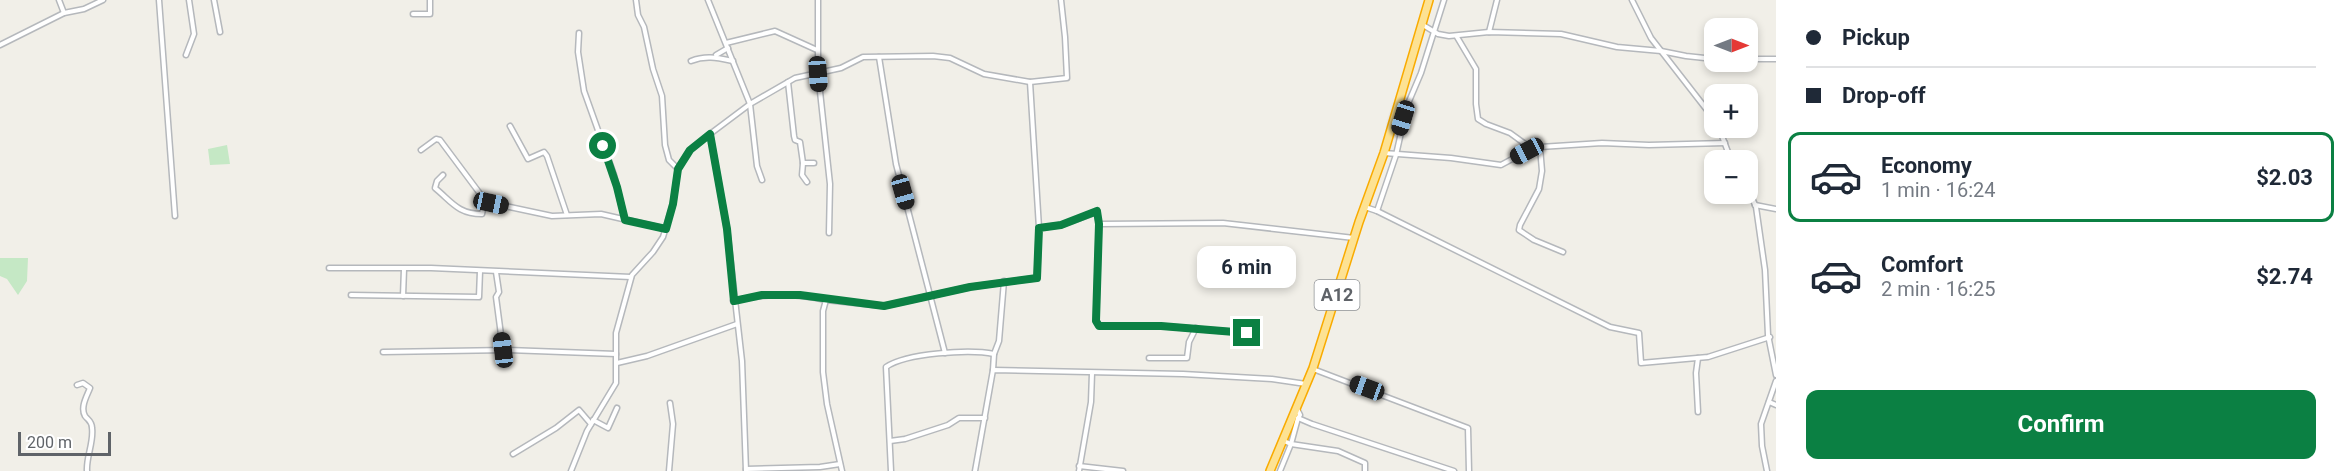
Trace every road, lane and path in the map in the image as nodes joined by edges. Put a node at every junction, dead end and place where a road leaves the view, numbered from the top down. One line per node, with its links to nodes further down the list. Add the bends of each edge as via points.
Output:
1 (59, 0): 15 (street)
2 (102, 0): 15 (street)
3 (159, 0): 62 (street)
4 (189, 0): 28 (street, via 194,34)
5 (214, 0): 18 (street)
6 (430, 0): 16 (street, via 430,14)
7 (636, 0): 53 (street, via 662,96 665,145 669,160)
8 (708, 0): 23 (street)
9 (818, 0): 26 (street)
10 (1060, 0): 38 (street, via 1067,77)
11 (1429, 0): 17 (highway, A12)
12 (1444, 0): 21 (street)
13 (1497, 0): 19 (street)
14 (1632, 0): 27 (street)
15 (64, 13): 24 (street)
16 (413, 14)
17 (1423, 25): 21 (street); 49 (highway, A12)
18 (220, 32)
19 (1488, 32): 21 (street, via 1455,36); 27 (street, via 1561,34 1608,46)
20 (579, 33): 64 (street, via 584,91)
21 (1435, 33): 50 (street, via 1407,106)
22 (1457, 37): 46 (street, via 1476,69 1478,119 1510,133)
23 (726, 43): 25 (street); 26 (street, via 775,31)
24 (0, 45)
25 (729, 48): 29 (street); 35 (street)
26 (817, 50): 36 (street)
27 (1661, 51): 31 (street); 40 (street)
28 (186, 55)
29 (711, 57): 34 (street); 35 (street)
30 (879, 57): 36 (street, via 857,58 841,68); 38 (street, via 950,58 984,74); 77 (street, via 896,164)
31 (1704, 58)
32 (1758, 59): 33 (street)
33 (1776, 59)
34 (691, 61)
35 (734, 61): 39 (street)
36 (818, 74): 37 (street); 68 (street, via 830,184)
37 (788, 82): 39 (street); 51 (street, via 794,136 801,145)
38 (1030, 82): 66 (street)
39 (750, 104): 42 (street); 55 (street)
40 (1704, 106)
41 (510, 126): 63 (street, via 528,159 544,152 547,156)
42 (710, 134): 53 (street, via 690,150); 81 (street, via 727,229)
43 (1723, 138): 44 (street)
44 (1725, 144): 45 (street); 48 (street)
45 (1540, 147): 46 (street); 70 (street, via 1539,189 1519,230)
46 (1532, 149): 50 (street, via 1501,165)
47 (421, 150): 57 (street, via 440,140)
48 (1727, 150)
49 (1384, 153): 50 (street); 59 (highway, A12)
50 (1396, 154): 61 (street)
51 (803, 163): 52 (street); 56 (street, via 802,175)
52 (814, 163)
53 (678, 169): 67 (street)
54 (443, 175): 57 (street, via 435,188 458,209 482,214)
55 (762, 180)
56 (807, 182)
57 (485, 200): 63 (street)
58 (1755, 205): 60 (street); 85 (street)
59 (1365, 207): 61 (street); 69 (highway, A12)
60 (1776, 209)
61 (1377, 211): 92 (street, via 1597,321 1639,333 1641,363)
62 (175, 216)
63 (567, 216): 64 (street, via 601,214)
64 (625, 220): 67 (street)
65 (1099, 224): 66 (street, via 1097,211 1061,225); 69 (street, via 1223,223); 83 (street, via 1097,325)
66 (1039, 228): 76 (street, via 1037,278)
67 (666, 229): 75 (street, via 653,252)
68 (829, 233)
69 (1354, 238): 94 (highway, A12)
70 (1563, 252)
71 (328, 268): 72 (street)
72 (404, 268): 73 (street); 79 (street)
73 (480, 271): 74 (street); 79 (street, via 479,297)
74 (496, 272): 75 (street); 86 (street)
75 (631, 277): 89 (street, via 616,333)
76 (1004, 281): 77 (street); 90 (street, via 999,341)
77 (932, 294): 80 (street, via 884,306); 88 (street)
78 (351, 295): 79 (street)
79 (403, 296)
80 (826, 300): 81 (street, via 771,294); 113 (street, via 823,372)
81 (734, 301): 82 (street)
82 (737, 324): 93 (street); 115 (street)
83 (1196, 328): 84 (street); 91 (street, via 1187,358)
84 (1247, 333)
85 (1770, 337): 92 (street); 97 (street)
86 (503, 350): 87 (street); 89 (street)
87 (383, 352)
88 (945, 353): 90 (street); 110 (street, via 886,367)
89 (616, 354): 93 (street)
90 (994, 354): 95 (street)
91 (1149, 358)
92 (1698, 358): 106 (street)
93 (617, 363): 109 (street, via 616,383)
94 (1313, 368): 99 (highway, A12); 127 (street, via 1468,428)
95 (993, 370): 96 (street); 107 (street)
96 (1092, 373): 99 (street, via 1183,374); 114 (street)
97 (1776, 375)
98 (1776, 381): 101 (street)
99 (1307, 384): 105 (highway, A12)
100 (77, 385): 116 (street, via 83,382 90,388 83,411 93,430)
101 (1769, 402): 103 (street); 128 (street, via 1761,430)
102 (670, 404): 118 (street, via 673,424)
103 (1776, 405)
104 (617, 408): 109 (street, via 608,429)
105 (1297, 410): 108 (street); 111 (highway, A12)
106 (1698, 412)
107 (985, 418): 110 (street, via 959,418 948,425); 121 (street)
108 (1298, 418): 111 (street); 126 (street)
109 (592, 422): 112 (street, via 579,410); 117 (street)
110 (890, 441): 120 (street)
111 (1287, 442): 123 (highway, A12); 124 (street); 125 (street, via 1344,453 1365,463)
112 (513, 454)
113 (840, 464): 115 (street); 119 (street)
114 (1079, 469): 122 (street)
115 (746, 470)
116 (87, 471)
117 (571, 471)
118 (669, 471)
119 (842, 471)
120 (891, 471)
121 (975, 471)
122 (1123, 471)
123 (1270, 471)
124 (1280, 471)
125 (1365, 471)
126 (1454, 471)
127 (1470, 471)
128 (1767, 471)

